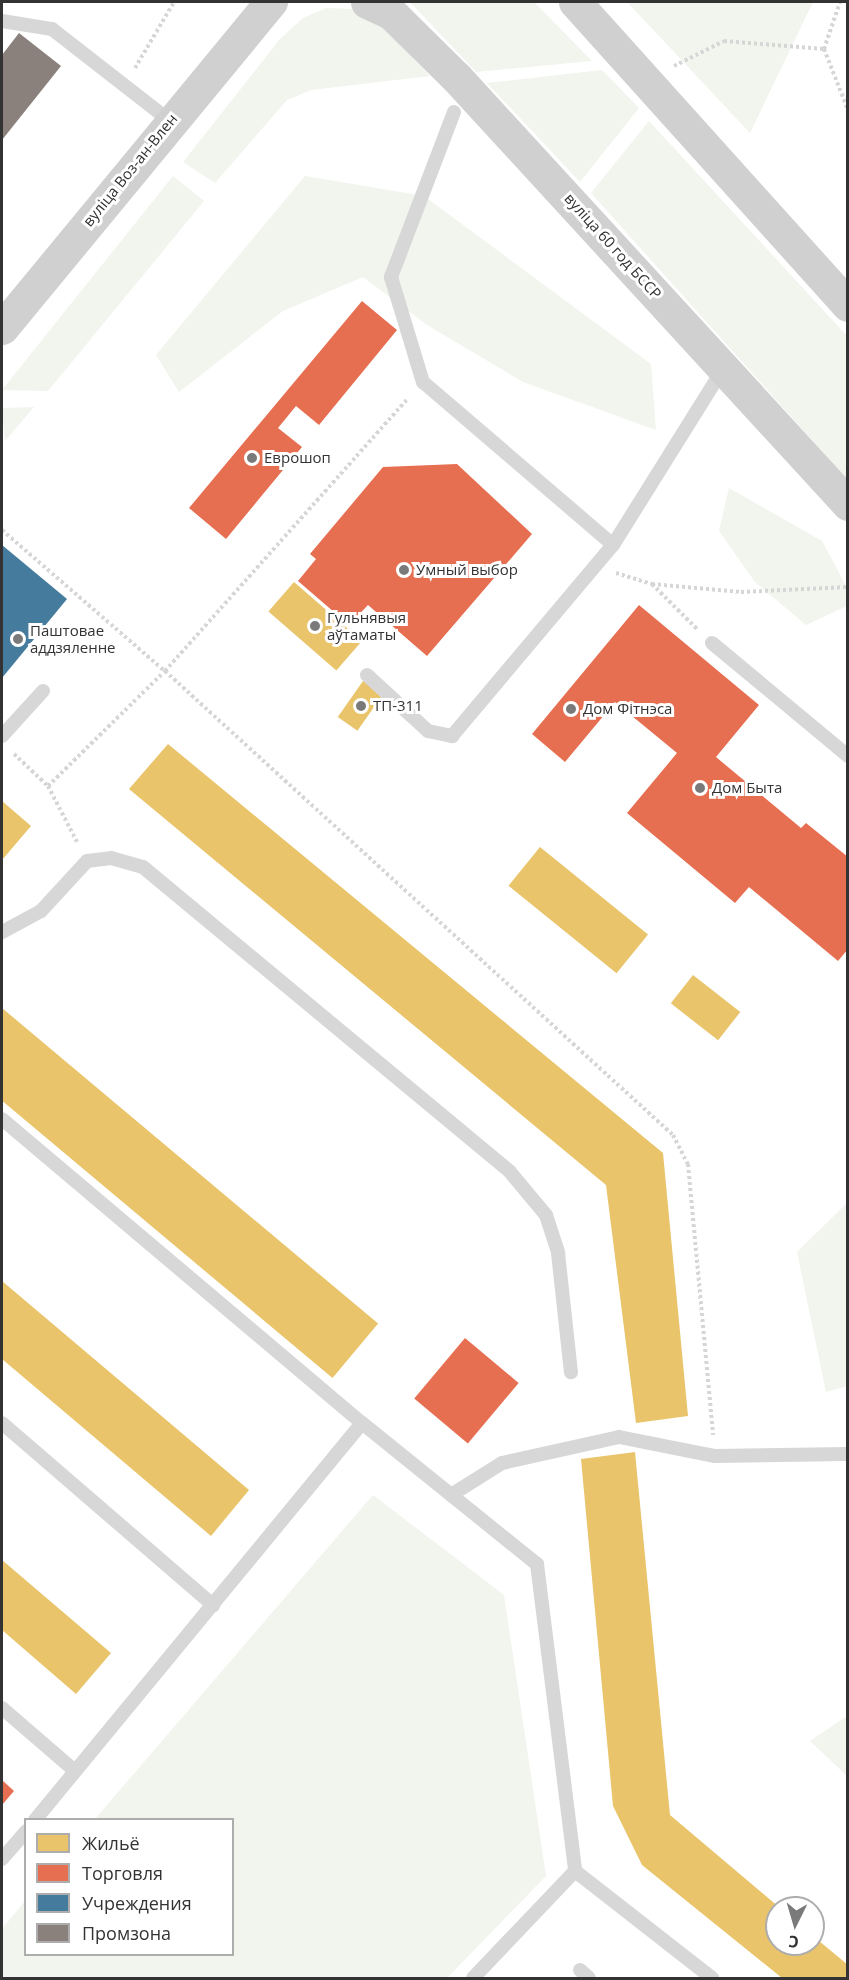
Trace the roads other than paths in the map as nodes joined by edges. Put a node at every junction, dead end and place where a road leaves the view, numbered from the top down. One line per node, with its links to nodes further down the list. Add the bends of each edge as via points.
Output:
1 (295, 2): 4 (main road)
2 (368, 2): 10 (main road, вуліца 60 год БССР, via 391,13 456,76)
3 (574, 2): 8 (main road)
4 (266, 8): 7 (main road, вуліца Воз-ан-Влен)
5 (2, 21): 7 (lane, via 52,28)
6 (454, 112): 12 (lane, via 391,277 423,382)
7 (169, 120): 9 (main road, вуліца Воз-ан-Влен)
8 (848, 305)
9 (2, 328)
10 (724, 367): 11 (main road, вуліца 60 год БССР); 12 (lane)
11 (848, 504)
12 (613, 545): 14 (lane, via 452,736 428,731)
13 (712, 643): 17 (lane)
14 (367, 675)
15 (43, 691): 16 (lane)
16 (2, 736)
17 (848, 756)
18 (2, 932): 20 (lane, via 41,911 87,861 111,858 143,867 510,1172 546,1215 558,1253)
19 (2, 1119): 22 (lane)
20 (571, 1372)
21 (2, 1423): 25 (lane)
22 (362, 1423): 24 (lane); 25 (lane)
23 (848, 1454): 24 (lane, via 715,1456 619,1437 501,1463)
24 (451, 1495): 31 (lane, via 537,1564)
25 (213, 1605): 27 (lane)
26 (2, 1708): 27 (lane)
27 (75, 1771): 28 (lane)
28 (37, 1818)
29 (24, 1833): 30 (lane)
30 (2, 1860)
31 (575, 1871): 32 (lane); 33 (lane)
32 (473, 1978)
33 (712, 1978)

